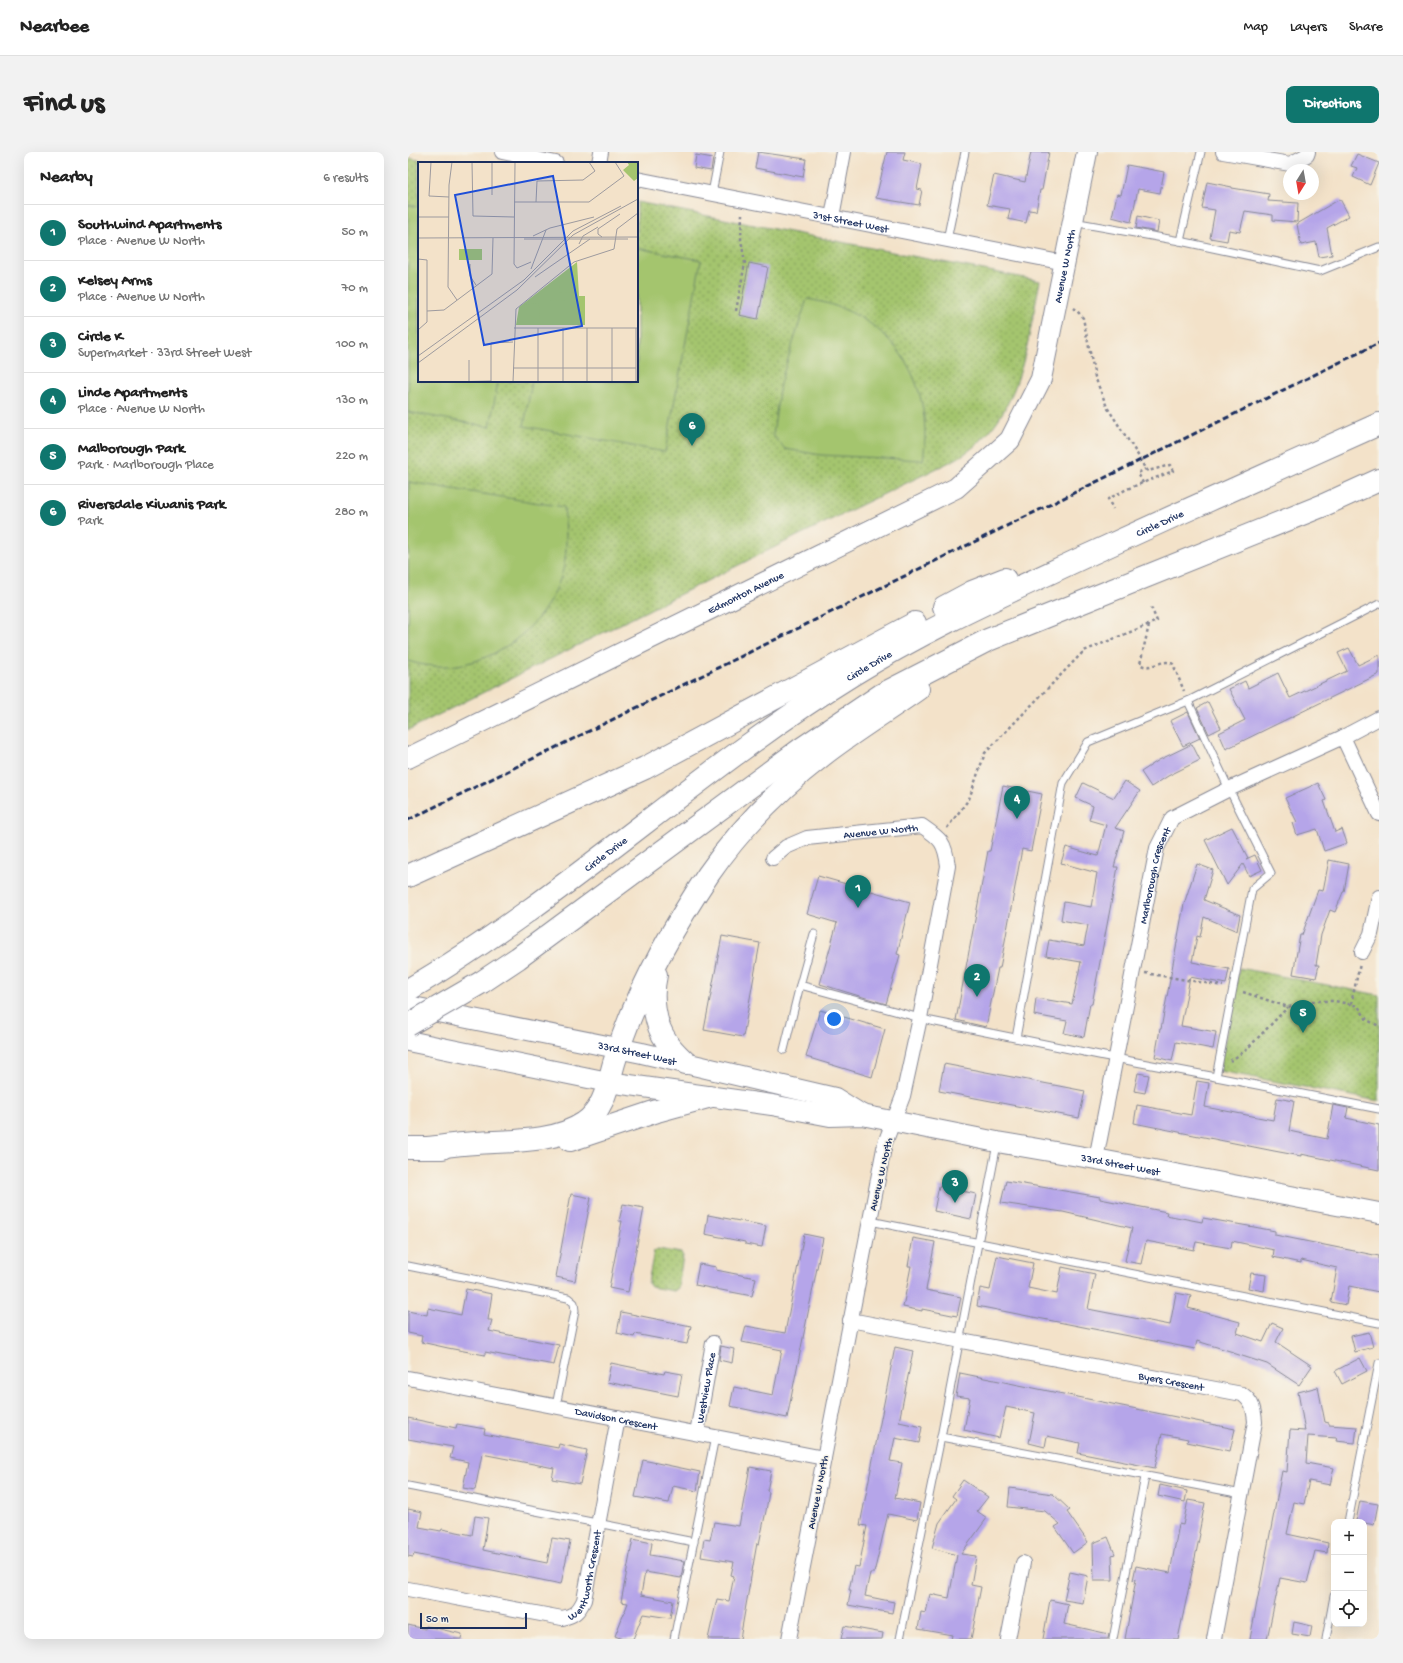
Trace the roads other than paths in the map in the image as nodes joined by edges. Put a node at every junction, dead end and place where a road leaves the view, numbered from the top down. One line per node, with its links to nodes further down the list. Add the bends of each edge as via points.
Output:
1 (502, 152): 10 (street)
2 (601, 152): 11 (street)
3 (720, 152): 13 (lane)
4 (844, 152): 14 (street)
5 (965, 152): 16 (lane)
6 (1087, 152): 15 (main road, Avenue W North)
7 (1201, 152): 17 (lane)
8 (1223, 152): 9 (street, via 1290,164)
9 (1308, 152)
10 (551, 162)
11 (599, 162)
12 (638, 179): 13 (street, 31st Street West)
13 (712, 193): 14 (street, 31st Street West)
14 (832, 217): 16 (street, 31st Street West)
15 (1073, 222): 17 (lane); 19 (main road, Avenue W North)
16 (948, 240): 19 (street, 31st Street West)
17 (1180, 241): 18 (lane, via 1320,271)
18 (1379, 247)
19 (1065, 263): 20 (main road, Avenue W North)
20 (1041, 379): 29 (main road, Edmonton Avenue, via 1010,440 956,488)
21 (1379, 424): 23 (highway, Circle Drive)
22 (1379, 480): 25 (highway, via 1324,505)
23 (1240, 485): 33 (highway, via 972,592 645,768); 39 (highway, Circle Drive, via 959,615 853,675 779,724 504,928)
24 (1379, 604): 26 (lane)
25 (988, 640): 36 (highway, via 823,755 779,794 752,820 720,858); 42 (highway, bridge, via 881,695 800,749 518,958)
26 (1188, 701): 30 (lane); 43 (lane, via 1088,742 1063,783)
27 (1379, 718): 28 (street, Marlborough Crescent)
28 (1343, 737): 30 (street, Marlborough Crescent); 31 (street)
29 (408, 758)
30 (1229, 789): 47 (street, Marlborough Crescent, via 1172,818 1157,848); 49 (lane, via 1271,873 1252,889)
31 (1379, 814)
32 (773, 858): 41 (street, Avenue W North, via 786,847 807,838 922,826 939,838 946,852 947,872)
33 (408, 876)
34 (1379, 897): 37 (street, via 1372,934)
35 (814, 934): 38 (lane)
36 (666, 945): 45 (highway); 48 (highway, via 655,980 656,1017 666,1040)
37 (1362, 952)
38 (800, 985): 41 (lane); 46 (lane)
39 (408, 990)
40 (408, 1006): 45 (main road, 33rd Street West)
41 (920, 1018): 43 (lane); 54 (street, Avenue W North, via 902,1100)
42 (408, 1025)
43 (1016, 1038): 47 (lane)
44 (408, 1041): 50 (main road, 33rd Street West)
45 (618, 1048): 48 (main road, 33rd Street West); 50 (highway)
46 (784, 1050)
47 (1116, 1058): 49 (lane); 57 (street, Marlborough Crescent)
48 (686, 1063): 53 (main road, 33rd Street West, via 835,1098)
49 (1217, 1073): 52 (lane)
50 (608, 1082): 51 (main road, 33rd Street West); 56 (highway, via 594,1116 573,1129 535,1139)
51 (708, 1097): 53 (main road, 33rd Street West, via 830,1116); 56 (highway, via 558,1143 535,1146)
52 (1379, 1109)
53 (862, 1116): 54 (main road, 33rd Street West)
54 (894, 1121): 55 (main road, 33rd Street West); 59 (street, Avenue W North, via 885,1143)
55 (997, 1142): 57 (main road, 33rd Street West); 60 (lane)
56 (418, 1148)
57 (1096, 1159): 58 (main road, 33rd Street West)
58 (1379, 1214)
59 (870, 1221): 60 (lane); 62 (street, Avenue W North)
60 (978, 1242): 63 (lane); 64 (lane)
61 (408, 1266): 68 (lane, via 568,1298 574,1303)
62 (850, 1320): 64 (street, Byers Crescent); 73 (street, Avenue W North)
63 (1379, 1323)
64 (959, 1340): 72 (lane); 76 (street, Byers Crescent, via 1242,1394 1250,1400 1254,1408 1255,1422)
65 (714, 1342): 70 (street, Westview Place)
66 (1379, 1364): 77 (lane)
67 (408, 1378): 68 (street, Davidson Crescent)
68 (556, 1406): 69 (street, Davidson Crescent)
69 (618, 1418): 70 (street, Davidson Crescent); 78 (street, Wentworth Crescent)
70 (697, 1433): 71 (street, Davidson Crescent)
71 (715, 1437): 73 (street, Davidson Crescent); 79 (lane)
72 (941, 1437): 74 (lane); 85 (lane)
73 (824, 1458): 84 (street, Avenue W North)
74 (1145, 1477): 76 (lane); 87 (lane)
75 (408, 1486): 78 (lane)
76 (1242, 1494): 88 (street, Byers Crescent)
77 (1349, 1519)
78 (599, 1522): 79 (lane); 81 (street, Wentworth Crescent, via 584,1600 576,1613 570,1616 562,1618)
79 (694, 1542): 83 (lane)
80 (1023, 1563): 86 (street)
81 (408, 1589)
82 (1331, 1612): 89 (lane)
83 (674, 1639)
84 (790, 1639)
85 (900, 1639)
86 (1008, 1639)
87 (1113, 1639)
88 (1214, 1639)
89 (1326, 1639)

